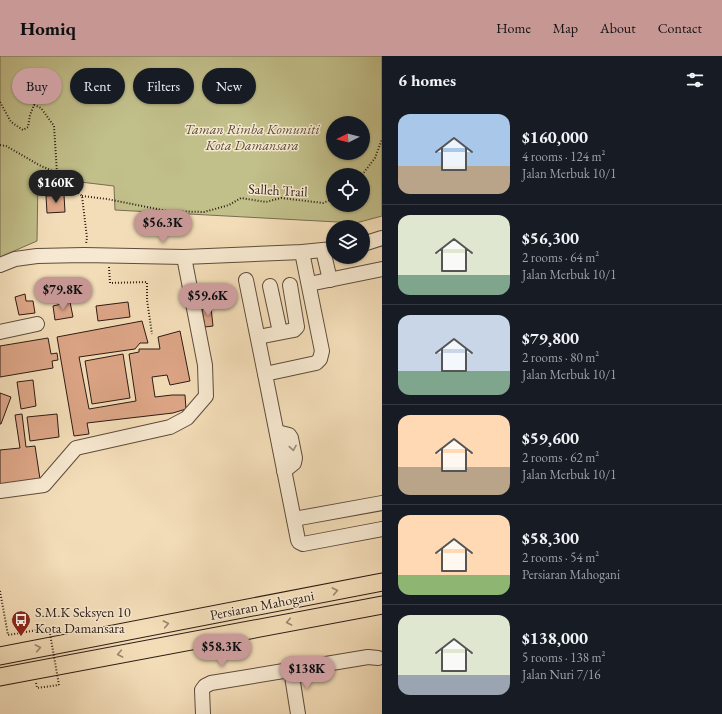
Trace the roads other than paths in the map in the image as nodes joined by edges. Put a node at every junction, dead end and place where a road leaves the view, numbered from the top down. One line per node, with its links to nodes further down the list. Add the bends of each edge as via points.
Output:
1 (382, 238): 2 (street)
2 (370, 242)
3 (326, 249): 4 (street)
4 (302, 252): 5 (street); 11 (street)
5 (184, 257): 7 (street, via 37,256); 19 (street, via 205,364 206,396 187,418 170,427 76,448 44,485)
6 (329, 264): 10 (street)
7 (0, 265)
8 (382, 269): 10 (street)
9 (246, 280): 17 (street)
10 (330, 280): 11 (street)
11 (309, 284): 18 (street, via 322,351 320,359 316,363)
12 (290, 285): 16 (street, via 297,327 294,330)
13 (270, 286): 16 (street)
14 (37, 324): 15 (street)
15 (0, 332)
16 (280, 332): 17 (street)
17 (258, 337): 18 (street)
18 (265, 374): 21 (street)
19 (0, 491)
20 (382, 503): 21 (street)
21 (294, 519): 22 (street, via 298,540 302,544)
22 (382, 529)
23 (382, 582): 25 (main road, Persiaran Mahogani, one-way to 23)
24 (382, 605): 28 (main road, Persiaran Mahogani, one-way to 28)
25 (0, 656)
26 (381, 659): 27 (street, via 368,657)
27 (291, 670): 29 (street, via 211,683 202,690); 30 (street)
28 (0, 677)
29 (203, 714)
30 (298, 714)

